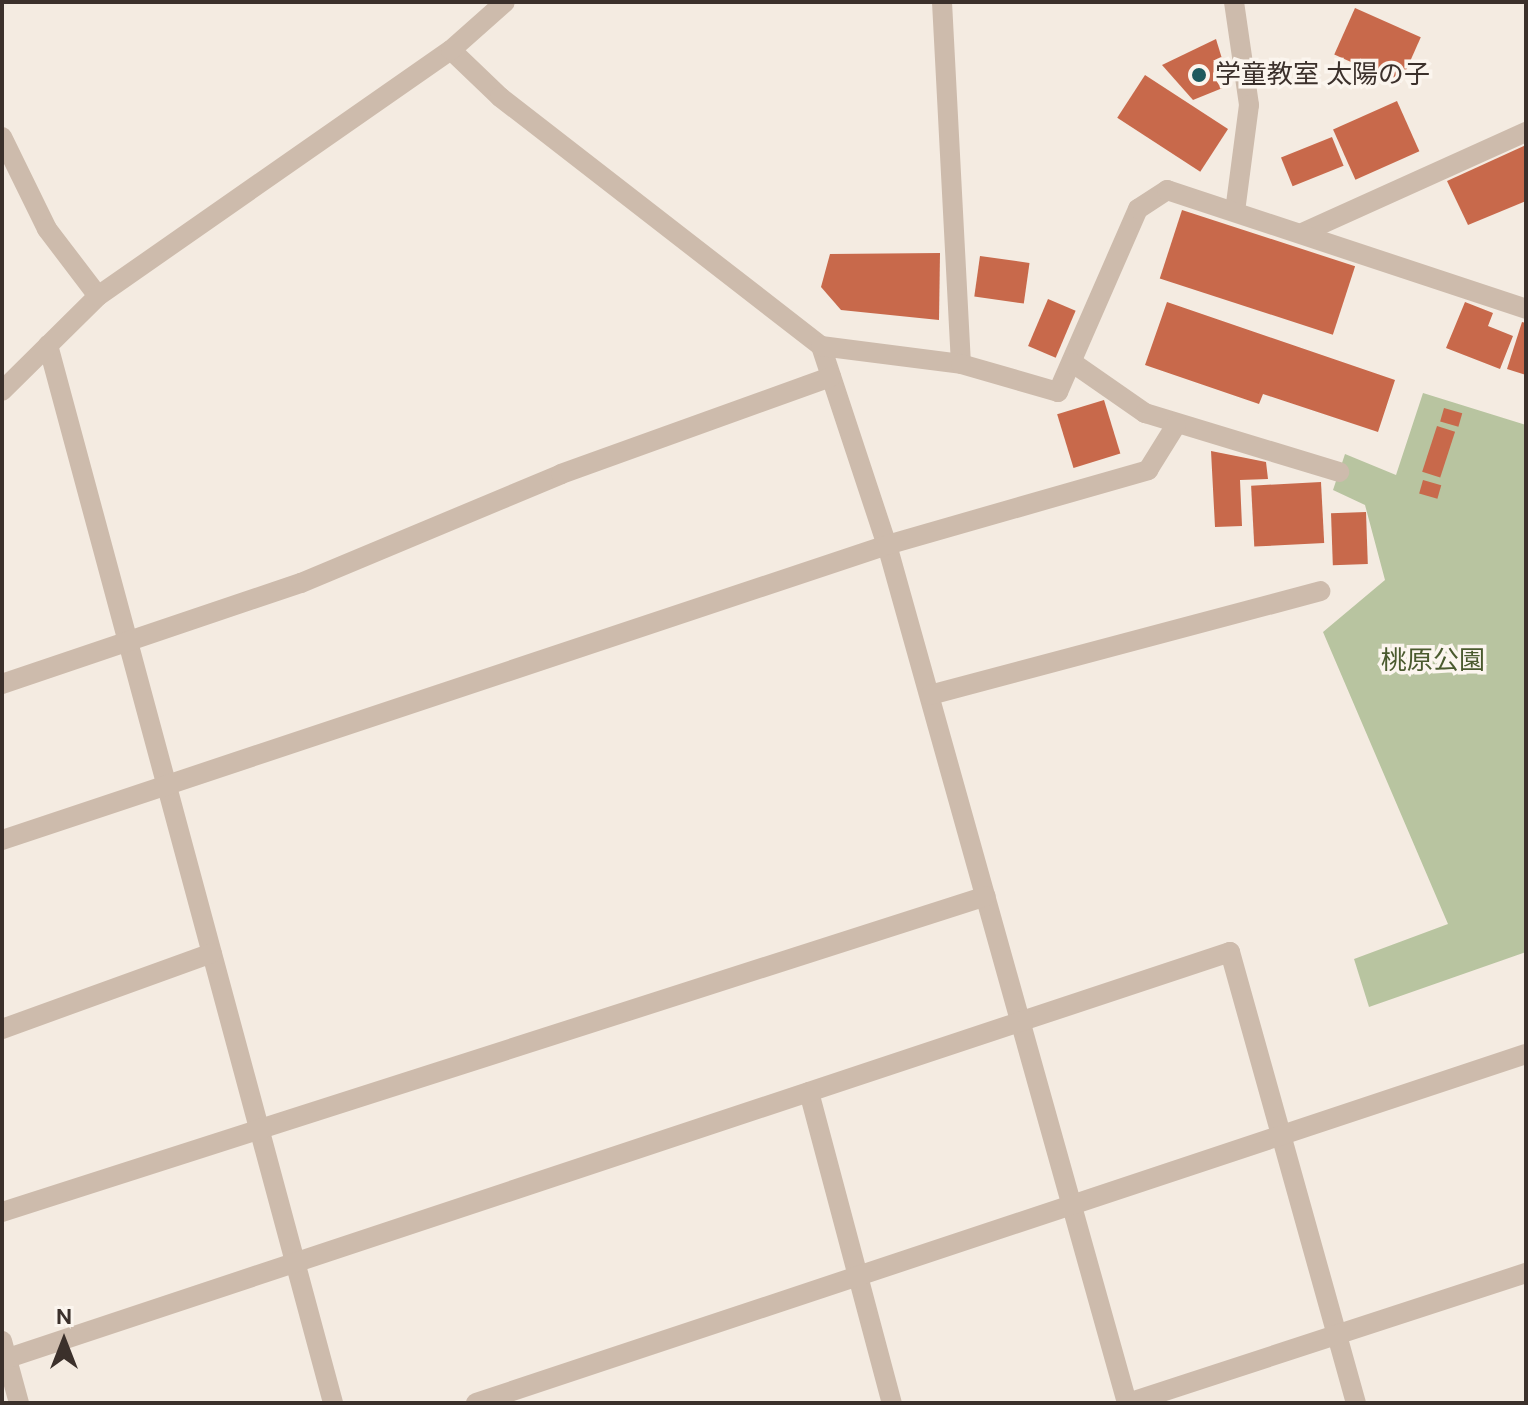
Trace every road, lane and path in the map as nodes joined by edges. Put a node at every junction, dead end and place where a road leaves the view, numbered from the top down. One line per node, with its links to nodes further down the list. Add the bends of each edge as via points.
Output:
1 (505, 2): 4 (street)
2 (942, 2): 14 (street)
3 (1234, 2): 7 (street, via 1249,105)
4 (451, 50): 9 (street); 12 (street, via 500,97)
5 (1526, 132): 8 (street)
6 (2, 137): 9 (street, via 47,229)
7 (1235, 211): 8 (street); 13 (street, via 1167,190 1147,198)
8 (1302, 233): 10 (street)
9 (98, 296): 11 (street)
10 (1525, 308)
11 (48, 345): 16 (street); 21 (street)
12 (821, 346): 14 (street); 15 (street)
13 (1073, 363): 14 (street, via 1058,392); 17 (street, via 1145,413)
14 (961, 364)
15 (831, 377): 19 (street); 21 (street, via 561,474 301,583)
16 (2, 391)
17 (1176, 425): 18 (street, via 1224,432); 19 (street, via 1148,470)
18 (1339, 472)
19 (887, 545): 23 (street); 24 (street)
20 (1320, 591): 23 (street)
21 (128, 642): 22 (street); 24 (street)
22 (2, 684)
23 (930, 695): 26 (street)
24 (167, 785): 25 (street); 27 (street)
25 (2, 840)
26 (986, 896): 28 (street); 32 (street)
27 (212, 953): 29 (street); 32 (street)
28 (1022, 1021): 31 (street); 33 (street, via 1230,952); 34 (street)
29 (2, 1029)
30 (1526, 1054): 33 (street)
31 (809, 1092): 36 (street); 38 (street)
32 (259, 1129): 35 (street); 36 (street)
33 (1281, 1135): 34 (street); 39 (street)
34 (1072, 1205): 38 (street); 45 (street)
35 (2, 1212)
36 (295, 1262): 40 (street); 42 (street)
37 (1526, 1273): 39 (street)
38 (858, 1276): 43 (street); 44 (street)
39 (1337, 1335): 45 (street); 46 (street)
40 (4, 1353): 41 (street)
41 (19, 1403)
42 (333, 1403)
43 (476, 1403)
44 (892, 1403)
45 (1127, 1403)
46 (1356, 1403)

